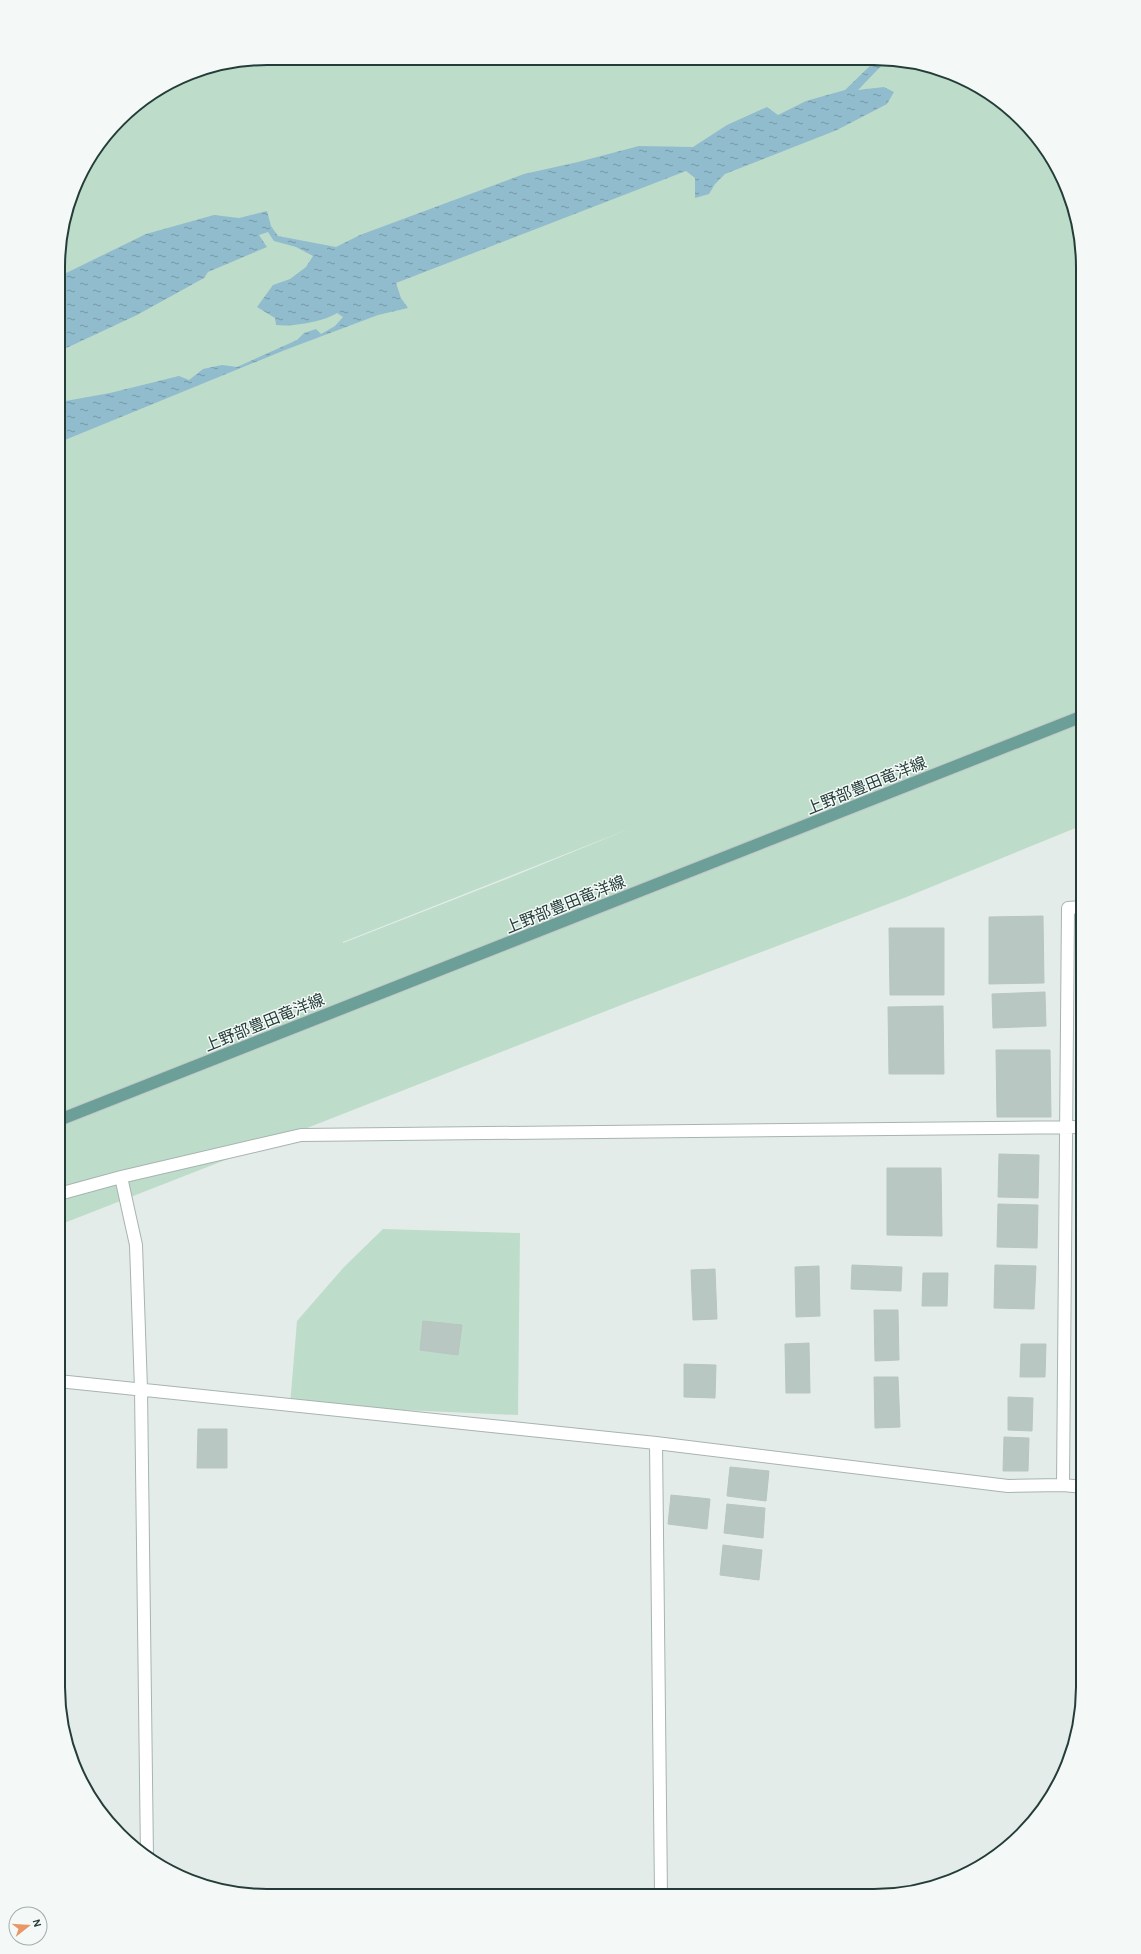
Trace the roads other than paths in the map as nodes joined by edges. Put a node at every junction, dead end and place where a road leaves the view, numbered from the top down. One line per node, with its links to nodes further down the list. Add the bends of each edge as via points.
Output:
1 (1076, 719): 3 (main road, 上野部豊田竜洋線)
2 (1076, 907): 4 (street, via 1068,908)
3 (65, 1118)
4 (1066, 1127): 5 (street); 6 (street, via 301,1135); 11 (street)
5 (1076, 1127)
6 (121, 1177): 7 (street); 9 (street, via 136,1245)
7 (65, 1192)
8 (65, 1382): 9 (street)
9 (141, 1389): 10 (street); 13 (street)
10 (656, 1443): 11 (street, via 1008,1486); 14 (street)
11 (1063, 1485): 12 (street)
12 (1076, 1486)
13 (147, 1849)
14 (661, 1889)

